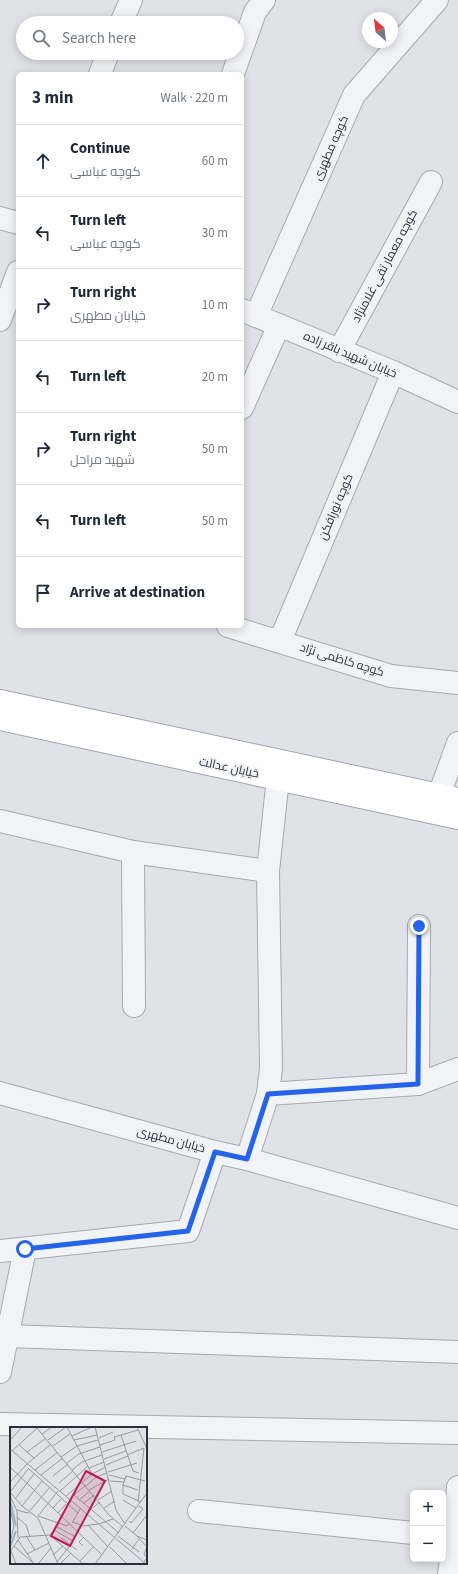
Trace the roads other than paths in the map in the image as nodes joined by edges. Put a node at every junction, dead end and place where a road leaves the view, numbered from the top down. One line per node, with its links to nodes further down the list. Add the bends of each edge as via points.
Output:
1 (131, 0): 4 (street)
2 (264, 0): 5 (street, via 255,12)
3 (437, 0): 14 (street, کوچه مطهری, via 354,95)
4 (124, 16)
5 (244, 43)
6 (105, 60): 8 (street)
7 (238, 60): 9 (street)
8 (101, 72)
9 (234, 72)
10 (431, 182): 17 (street, کوچه معمار تقی غلامنژاد)
11 (0, 218): 12 (street)
12 (16, 222)
13 (16, 277): 15 (street)
14 (249, 313): 16 (street, خیابان شهید باقر زاده)
15 (0, 320)
16 (279, 325): 17 (street, خیابان شهید باقر زاده); 20 (street)
17 (339, 351): 18 (street, خیابان شهید باقر زاده)
18 (392, 372): 19 (street, خیابان شهید باقر زاده); 22 (street, کوچه نورافکن)
19 (458, 402)
20 (244, 404)
21 (235, 628): 22 (street, کوچه کاظمی نژاد)
22 (280, 641): 23 (street, کوچه کاظمی نژاد, via 391,676)
23 (458, 683)
24 (0, 701): 28 (main road, خیابان عدالت)
25 (0, 719): 27 (main road, خیابان عدالت)
26 (458, 743): 28 (street)
27 (278, 778): 29 (main road, خیابان عدالت); 32 (street)
28 (449, 797)
29 (458, 818)
30 (0, 821): 31 (street)
31 (133, 852): 32 (street); 34 (street)
32 (268, 871): 38 (street)
33 (419, 926): 36 (street)
34 (134, 1006)
35 (458, 1069): 36 (street)
36 (418, 1084): 38 (street)
37 (0, 1092): 39 (street, خیابان مطهری)
38 (268, 1094): 40 (street)
39 (215, 1152): 40 (street, خیابان مطهری); 42 (street, via 188,1231)
40 (247, 1159): 41 (street, خیابان مطهری)
41 (458, 1218)
42 (25, 1249): 43 (street); 44 (street)
43 (0, 1251)
44 (7, 1336): 45 (street); 46 (street)
45 (458, 1352)
46 (0, 1372)
47 (0, 1424): 48 (street)
48 (458, 1433)
49 (458, 1486): 52 (street)
50 (199, 1511): 51 (street)
51 (410, 1534)
52 (452, 1538): 53 (street)
53 (449, 1574)

